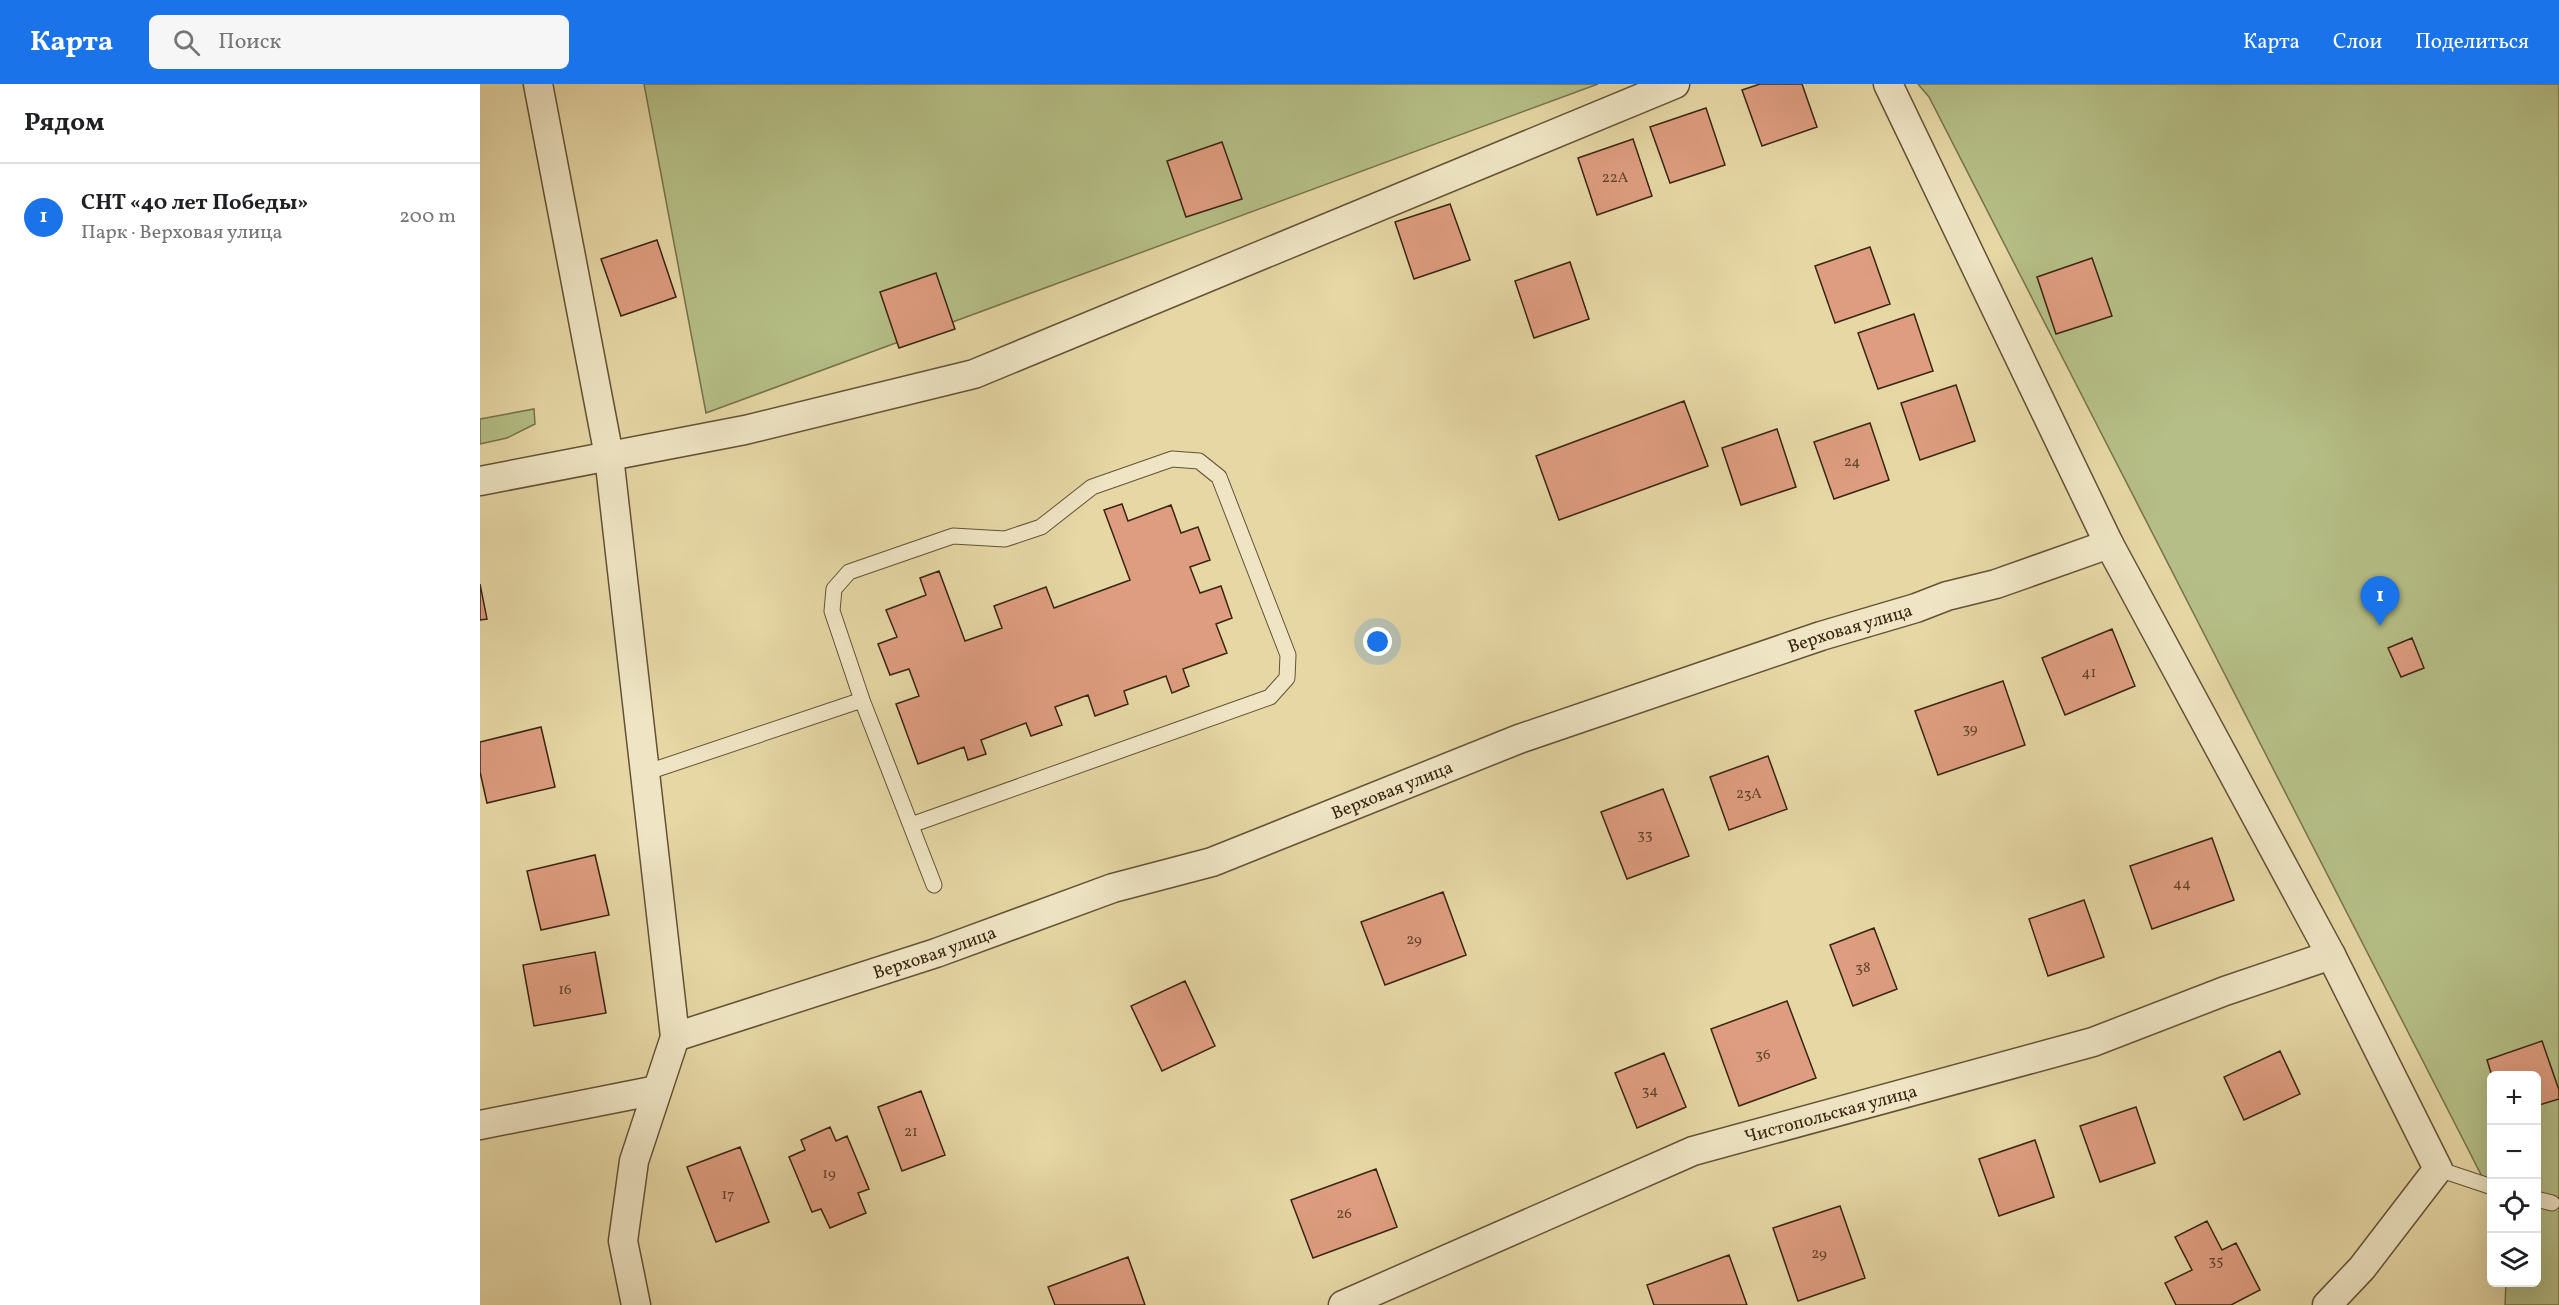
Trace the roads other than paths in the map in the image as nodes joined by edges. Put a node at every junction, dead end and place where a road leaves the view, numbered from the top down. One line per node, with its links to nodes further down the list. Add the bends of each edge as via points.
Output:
1 (538, 84): 4 (street)
2 (1675, 84): 4 (street, via 974,374 745,430)
3 (1888, 84): 6 (street)
4 (609, 456): 5 (street); 8 (street)
5 (480, 481)
6 (2109, 544): 11 (street); 12 (street, Верховая улица, via 1996,584 1821,636 1519,739 1212,862 1113,888 936,953)
7 (862, 700): 8 (lane); 9 (lane); 9 (lane, via 832,611 834,589 849,572 953,536 1005,539 1041,527 1092,487 1172,459 1199,461 1220,477 1288,655 1287,678 1270,697)
8 (645, 773): 12 (street)
9 (911, 825): 10 (lane)
10 (934, 885)
11 (2331, 955): 15 (street); 20 (street, Чистопольская улица, via 2093,1042 1694,1151)
12 (675, 1037): 13 (street)
13 (657, 1090): 14 (street); 19 (street, via 634,1161 622,1241)
14 (480, 1125)
15 (2438, 1169): 16 (lane); 21 (street)
16 (2487, 1185)
17 (2541, 1200): 18 (lane)
18 (2552, 1203)
19 (636, 1305)
20 (1343, 1305)
21 (2327, 1305)

